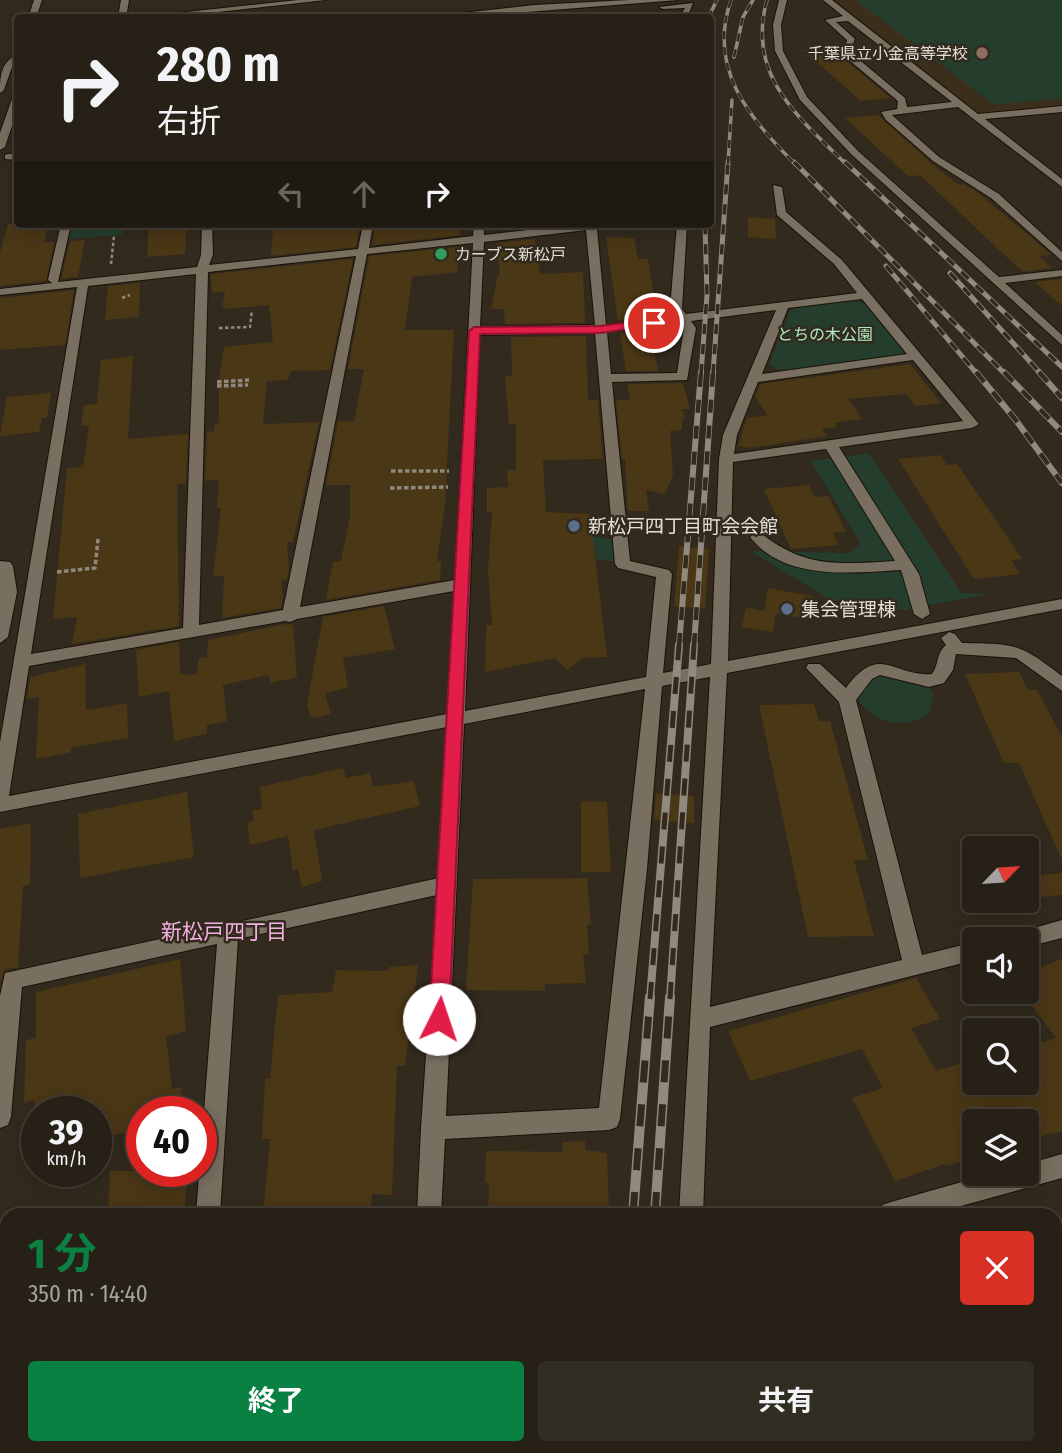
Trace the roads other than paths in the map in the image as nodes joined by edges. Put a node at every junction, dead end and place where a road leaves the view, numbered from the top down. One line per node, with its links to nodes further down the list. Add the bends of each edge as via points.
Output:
1 (201, 0): 11 (street)
2 (322, 0): 9 (street)
3 (487, 0): 14 (street)
4 (604, 0): 10 (street)
5 (674, 0): 8 (street)
6 (783, 0): 40 (street, via 777,25 779,51 803,98 855,153)
7 (827, 0): 17 (street)
8 (630, 4): 10 (street); 12 (street)
9 (276, 5): 11 (street)
10 (535, 7): 14 (street)
11 (200, 12): 13 (street)
12 (565, 13): 15 (street); 16 (street, via 690,5)
13 (178, 14)
14 (487, 14)
15 (558, 14)
16 (685, 14)
17 (851, 18): 20 (street); 23 (street, via 829,20 851,39 846,53 902,100)
18 (9, 63): 19 (street)
19 (0, 90)
20 (960, 104): 23 (street); 24 (street)
21 (14, 105): 25 (street)
22 (1062, 108): 24 (street)
23 (902, 110): 36 (street, via 882,113 936,159 995,197)
24 (976, 117): 26 (street)
25 (0, 147)
26 (1062, 184)
27 (777, 187): 43 (street, via 781,213 838,262)
28 (64, 228): 39 (street)
29 (206, 228): 37 (street, via 208,255)
30 (367, 228): 35 (street)
31 (535, 228): 34 (street)
32 (591, 228): 46 (street)
33 (682, 228): 45 (street, via 676,309)
34 (479, 231): 35 (street); 47 (street)
35 (363, 251): 37 (street); 62 (street)
36 (1062, 258)
37 (202, 270): 41 (street); 64 (street)
38 (1062, 273): 40 (street)
39 (54, 280)
40 (997, 281): 48 (street)
41 (83, 283): 42 (street); 67 (street)
42 (0, 292)
43 (866, 295): 44 (street); 49 (street)
44 (784, 305): 45 (street); 51 (street)
45 (681, 319): 46 (street); 50 (street, via 690,328 683,377)
46 (600, 329): 47 (street); 50 (street)
47 (474, 331): 58 (street)
48 (1062, 341)
49 (916, 356): 51 (street); 52 (street, via 972,424)
50 (605, 378): 70 (street, via 623,564 664,574)
51 (754, 379): 53 (street, via 730,435)
52 (830, 444): 53 (street); 55 (street)
53 (726, 459): 69 (street)
54 (757, 537): 57 (street, via 787,558)
55 (906, 565): 57 (street); 59 (street)
56 (0, 566): 65 (street, via 5,566 9,578)
57 (872, 569): 59 (street)
58 (463, 584): 62 (street); 73 (street)
59 (916, 594): 61 (street)
60 (1062, 604): 63 (street)
61 (922, 614)
62 (290, 617): 64 (street)
63 (942, 626): 66 (street); 69 (street)
64 (191, 634): 67 (street)
65 (0, 637)
66 (955, 646): 71 (street, via 1022,654); 72 (street, via 947,653 942,676 928,682 876,670 868,673)
67 (21, 662): 74 (street)
68 (814, 668): 72 (street)
69 (718, 670): 70 (street); 82 (street)
70 (652, 680): 73 (street); 84 (street, via 609,1119)
71 (1062, 685)
72 (847, 699): 81 (street)
73 (456, 717): 75 (street); 76 (street)
74 (0, 797)
75 (0, 805)
76 (448, 884): 78 (street); 84 (street)
77 (1062, 929): 79 (street)
78 (228, 933): 83 (street, via 12,980); 86 (street)
79 (1039, 935)
80 (962, 954): 81 (street)
81 (914, 966): 82 (street)
82 (699, 1020): 88 (street)
83 (0, 1118)
84 (432, 1128): 87 (street)
85 (1062, 1166): 89 (street)
86 (208, 1208)
87 (429, 1208)
88 (691, 1208)
89 (912, 1208)

